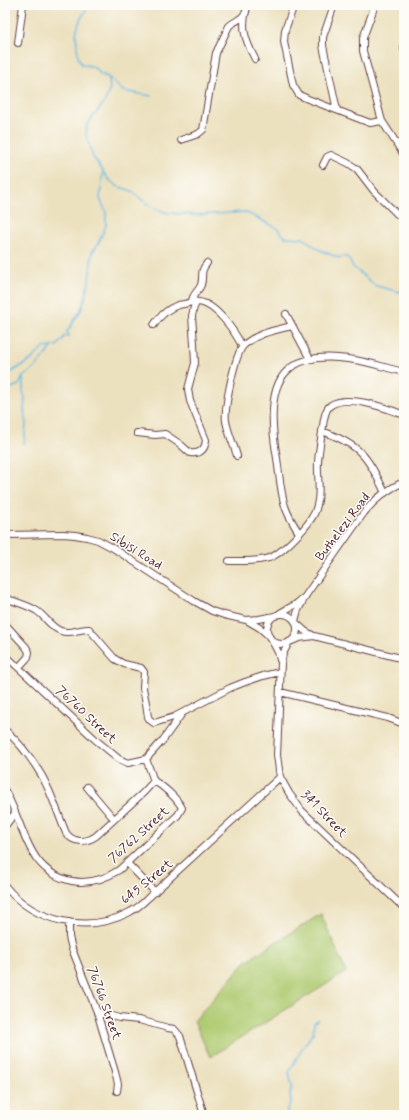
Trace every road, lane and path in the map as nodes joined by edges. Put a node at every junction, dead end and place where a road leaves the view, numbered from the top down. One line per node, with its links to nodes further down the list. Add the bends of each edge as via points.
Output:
1 (23, 5): 7 (street)
2 (248, 5): 6 (street)
3 (294, 5): 9 (street, via 285,30 284,42 293,85 299,95)
4 (334, 5): 9 (street, via 322,46)
5 (375, 5): 10 (street, via 363,45)
6 (246, 12): 8 (street, via 243,25 249,47); 11 (street, via 242,18 229,26 216,53 203,130)
7 (18, 43)
8 (256, 59)
9 (337, 110): 10 (street, via 370,123)
10 (382, 121): 12 (street)
11 (181, 140)
12 (404, 155)
13 (323, 165): 14 (street, via 331,155 352,165)
14 (404, 219)
15 (207, 263): 16 (street, via 200,287 193,296)
16 (194, 302): 18 (street, via 175,306); 20 (street, via 204,303 218,313); 25 (street, via 192,316 195,363 188,389 190,401 206,440 205,445 200,452 190,453 165,434)
17 (286, 314): 19 (street)
18 (154, 325)
19 (292, 326): 20 (street, via 254,337); 21 (street)
20 (242, 346): 26 (street, via 233,370 226,415)
21 (310, 359): 22 (street, via 348,359); 29 (street, via 293,366 283,376 276,388 273,408 274,444 285,507)
22 (404, 372)
23 (404, 416): 24 (street, via 356,401 342,402 331,405 328,409)
24 (322, 431): 28 (street, via 361,452 374,469); 29 (street, via 317,476 318,503 310,521)
25 (137, 433)
26 (238, 456)
27 (404, 482): 28 (street, Buthelezi Road)
28 (385, 493): 32 (street, Buthelezi Road, via 363,514)
29 (299, 533): 31 (street, via 270,558)
30 (5, 535): 35 (street, Sibisi Road, via 75,535 98,540 205,608)
31 (229, 561)
32 (306, 595): 34 (street, Buthelezi Road); 36 (street, Buthelezi Road, via 298,610)
33 (5, 598): 47 (street, via 37,611 59,631 89,630 115,659 141,668 144,672 142,688 148,717 152,722 166,720)
34 (276, 615): 35 (street, Sibisi Road); 36 (street, via 288,615); 39 (street, via 267,627)
35 (246, 620): 39 (street, Sibisi Road)
36 (296, 622): 38 (street); 40 (street, Buthelezi Road, via 297,632)
37 (5, 624): 44 (street, via 29,652 28,658)
38 (314, 636): 40 (street); 42 (street)
39 (270, 637): 40 (street, via 279,644); 43 (street, 341 Street)
40 (290, 641): 43 (street, 341 Street)
41 (5, 655): 44 (street, 76760 Street)
42 (404, 658)
43 (281, 664): 45 (street, 341 Street)
44 (19, 667): 50 (street, 76760 Street, via 119,760 128,762)
45 (280, 672): 46 (street, 341 Street); 47 (street, via 230,688)
46 (280, 692): 48 (street); 51 (street, 341 Street, via 277,755)
47 (182, 713): 50 (street)
48 (404, 724)
49 (5, 730): 56 (street, via 30,756 42,776 69,836 75,840 89,840)
50 (146, 759): 52 (street)
51 (280, 777): 60 (street, 645 Street); 61 (street, 341 Street, via 302,811)
52 (154, 781): 56 (street); 58 (street, 76762 Street, via 176,800 182,810)
53 (87, 787): 56 (street)
54 (5, 792): 55 (street, 76762 Street)
55 (15, 813): 57 (street); 58 (street, 76762 Street, via 33,854 45,868 58,876 78,882 90,882 111,875)
56 (114, 819)
57 (5, 826)
58 (127, 863): 60 (street)
59 (5, 886): 62 (street, 645 Street, via 27,907 49,918)
60 (155, 892): 62 (street, 645 Street, via 138,907 113,919 91,923)
61 (404, 908)
62 (69, 922): 63 (street, 76766 Street, via 72,949)
63 (97, 1012): 64 (street, 76766 Street, via 115,1072); 65 (street, via 174,1030 180,1036)
64 (117, 1091)
65 (204, 1115)

